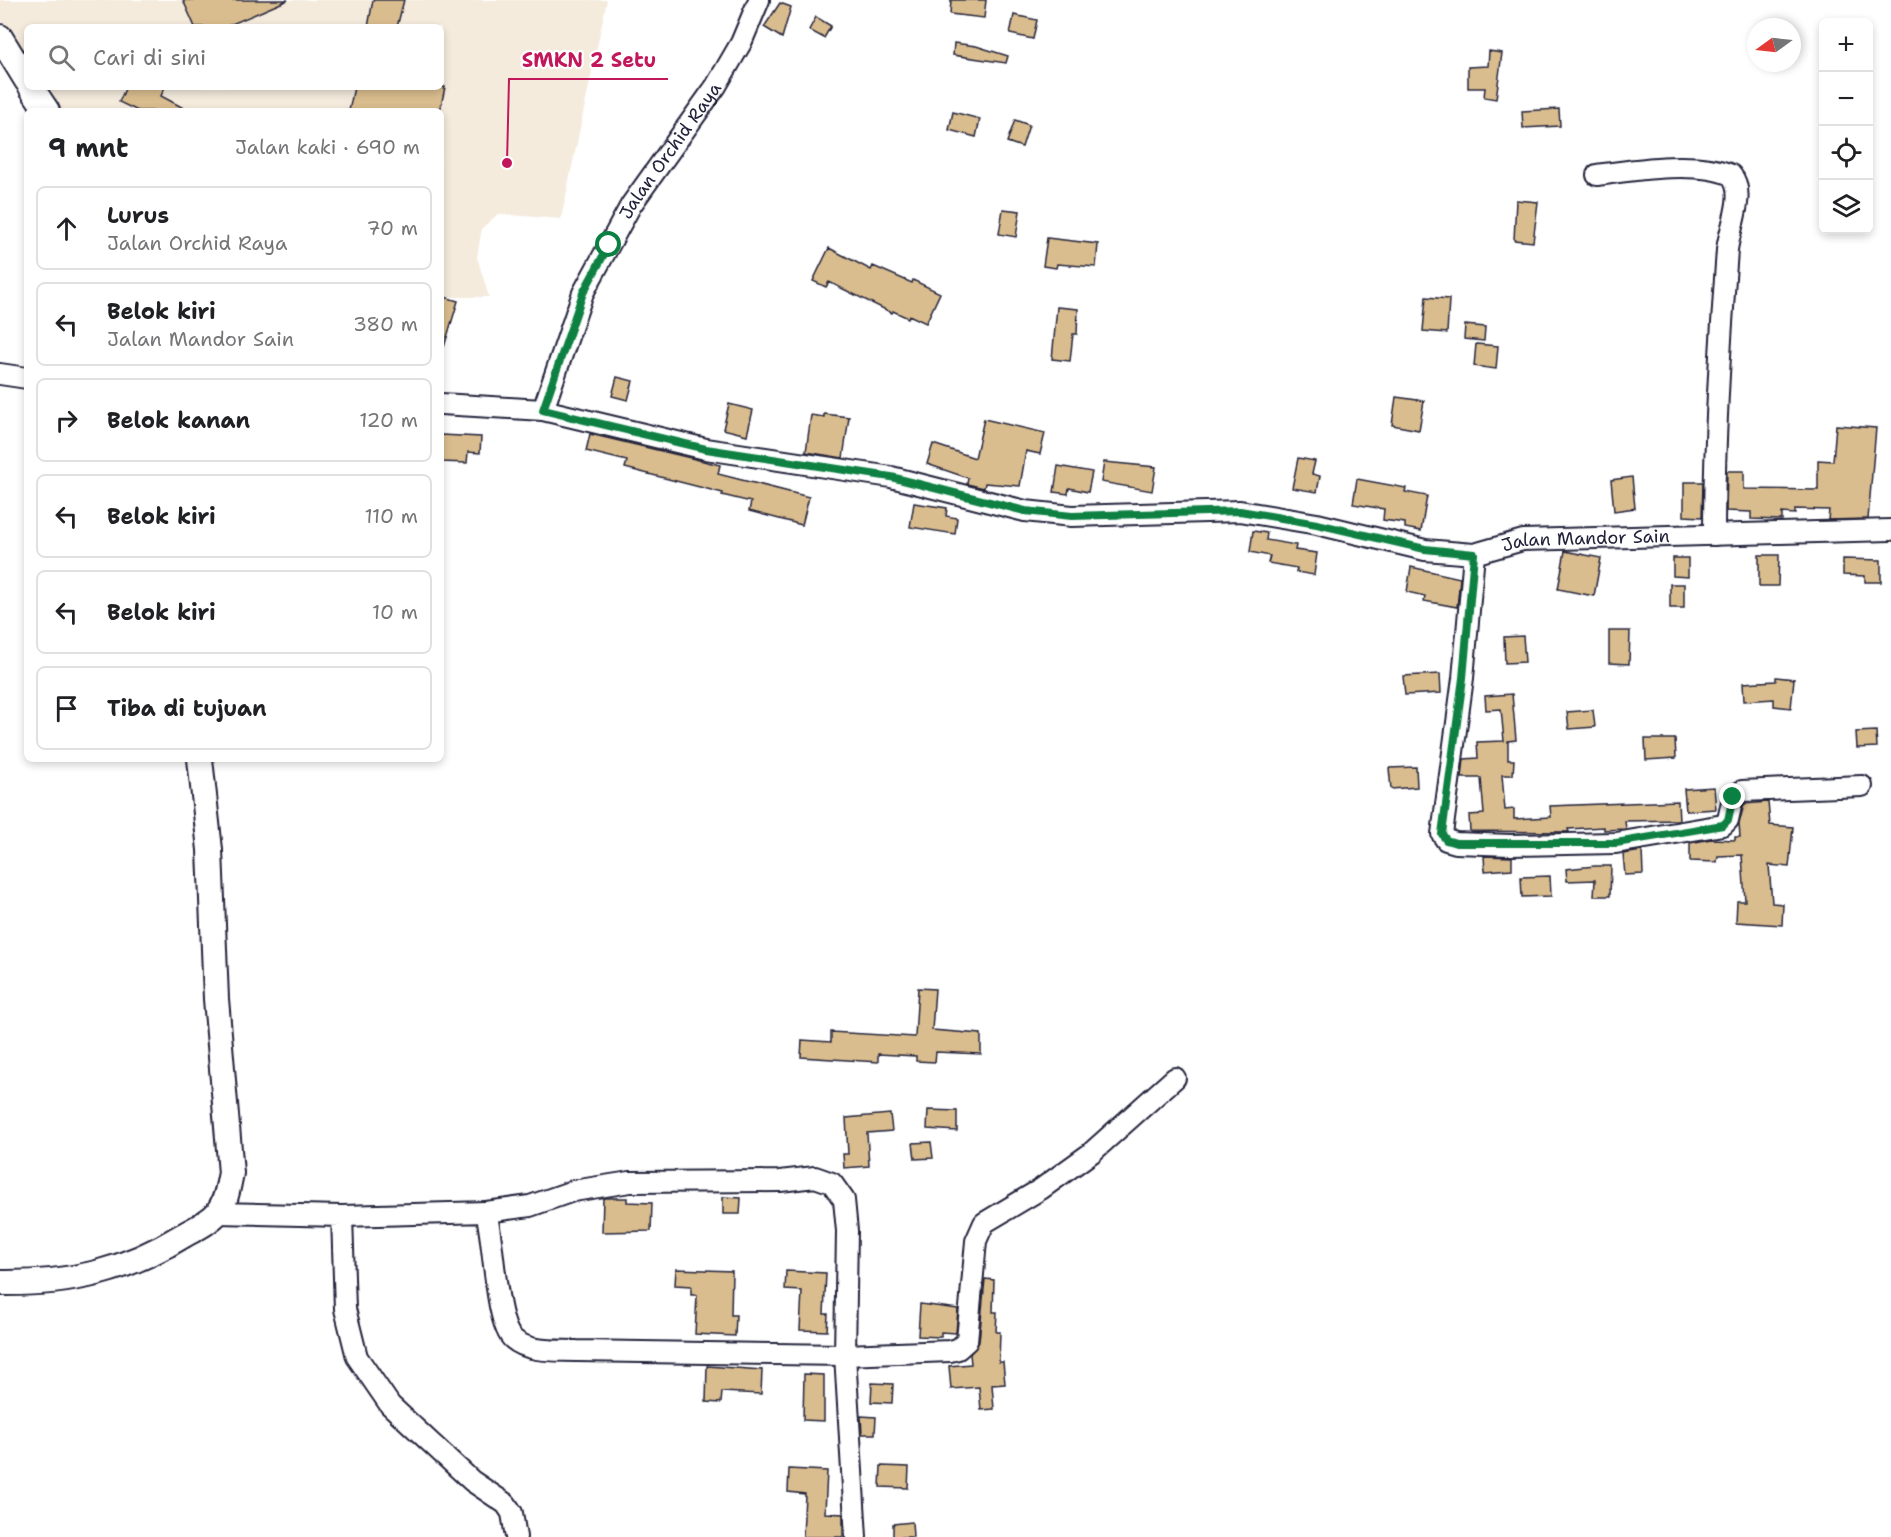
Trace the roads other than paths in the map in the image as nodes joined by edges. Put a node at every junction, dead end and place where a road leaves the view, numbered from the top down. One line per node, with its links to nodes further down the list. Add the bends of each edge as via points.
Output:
1 (759, 0): 10 (street, Jalan Orchid Raya, via 741,43 716,86 631,205 588,283)
2 (0, 37): 3 (street)
3 (24, 76)
4 (33, 90): 5 (street)
5 (45, 108)
6 (1597, 176): 12 (street, via 1667,168 1705,169 1731,175 1737,184 1728,242 1714,435)
7 (0, 375): 8 (street)
8 (24, 378)
9 (444, 404): 10 (street)
10 (543, 410): 13 (street, Jalan Mandor Sain, via 706,449 891,477 1025,511 1072,516 1240,511 1425,549)
11 (1891, 530): 12 (street, Jalan Mandor Sain)
12 (1714, 536): 13 (street, Jalan Mandor Sain, via 1524,540)
13 (1474, 554): 15 (street, via 1463,678 1442,834 1446,840 1511,845 1616,843 1723,825 1728,820 1733,797 1742,791)
14 (200, 762): 18 (street, via 231,1173)
15 (1862, 786)
16 (1175, 1078): 21 (street, via 1091,1153 1041,1189 984,1222 976,1241 967,1341 963,1345 950,1351)
17 (486, 1212): 19 (street); 21 (street, via 502,1316 512,1339 524,1346 576,1351); 21 (street, via 530,1206 573,1191 630,1182 823,1179 832,1183 844,1200)
18 (218, 1213): 19 (street); 20 (street, via 124,1266 41,1284)
19 (342, 1216): 22 (street, via 345,1309 357,1357 390,1405 472,1481 506,1504 512,1513)
20 (0, 1283)
21 (845, 1355): 23 (street)
22 (516, 1537)
23 (856, 1537)

